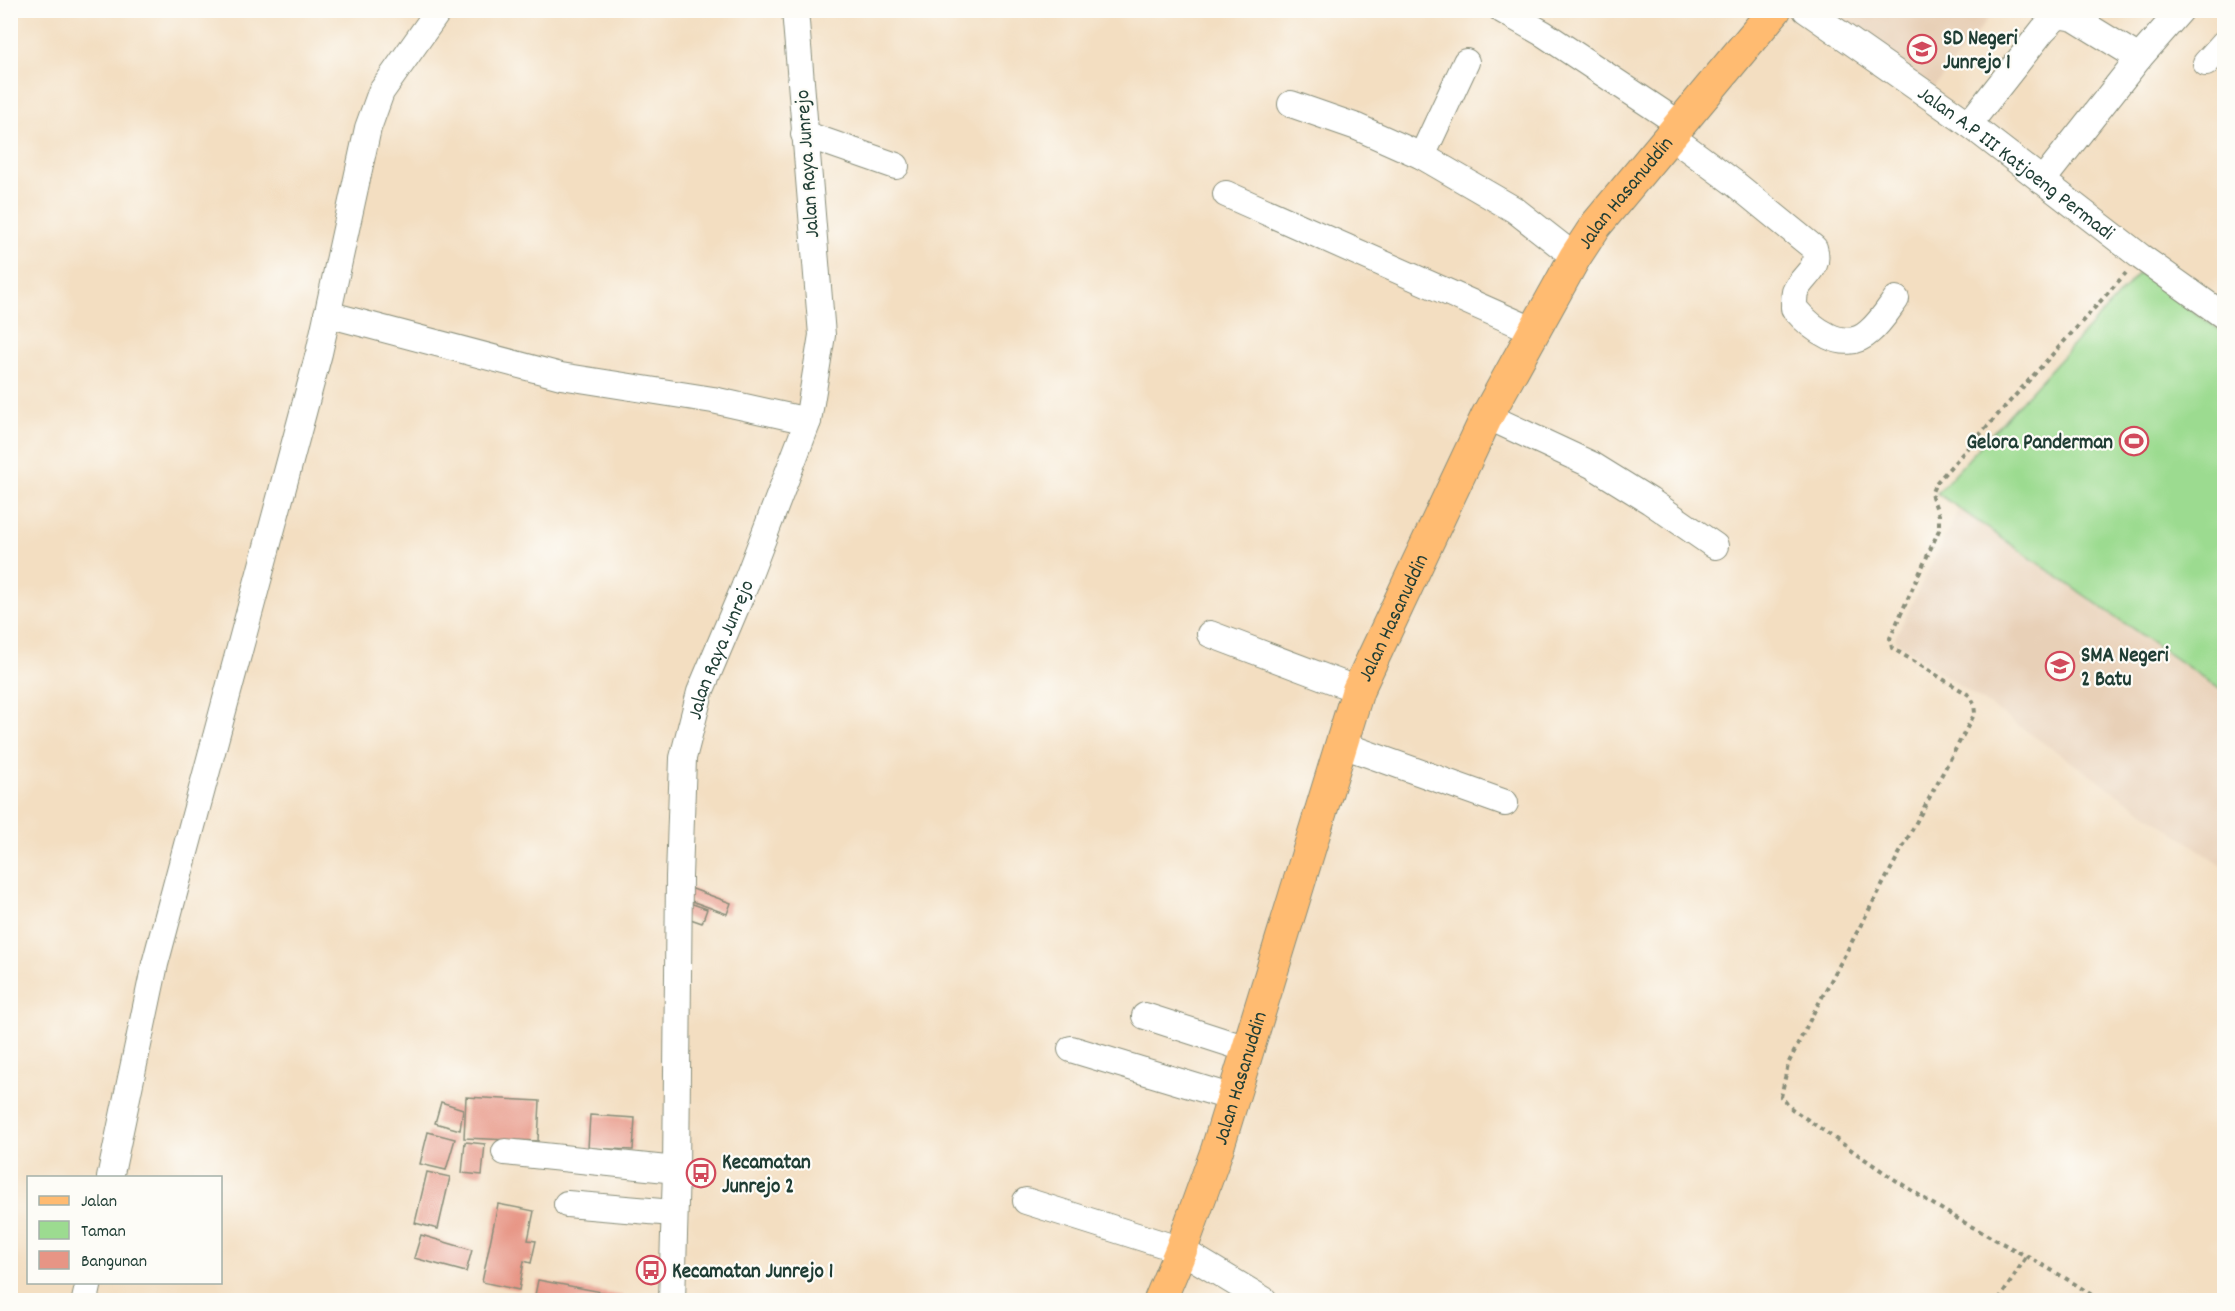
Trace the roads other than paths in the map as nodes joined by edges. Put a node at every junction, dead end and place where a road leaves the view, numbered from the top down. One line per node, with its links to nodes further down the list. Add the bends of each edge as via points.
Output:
1 (439, 10): 21 (street, via 377,101)
2 (795, 10): 14 (street, Jalan Raya Junrejo)
3 (1775, 10): 13 (main road, Jalan Hasanuddin)
4 (1806, 10): 12 (street, Jalan A.P III Katjoeng Permadi)
5 (2181, 10): 8 (street)
6 (1509, 12): 13 (street)
7 (2224, 43): 10 (street)
8 (2139, 58): 12 (street, via 2074,18 2058,15); 17 (street)
9 (1466, 62): 15 (street)
10 (2206, 63)
11 (1291, 104): 15 (street)
12 (1969, 124): 17 (street, Jalan A.P III Katjoeng Permadi)
13 (1677, 131): 19 (main road, Jalan Hasanuddin, via 1596,225); 20 (street, via 1814,248 1815,265 1795,292 1794,308 1803,319 1828,336 1854,342 1869,333)
14 (804, 134): 16 (street); 25 (street, Jalan Raya Junrejo, via 822,335)
15 (1422, 156): 19 (street, via 1515,210)
16 (896, 166)
17 (2042, 181): 22 (street, Jalan A.P III Katjoeng Permadi)
18 (1226, 194): 23 (street)
19 (1575, 257): 23 (main road, Jalan Hasanuddin)
20 (1896, 299)
21 (327, 314): 25 (street, via 561,376 675,393); 37 (street, via 155,964)
22 (2224, 316)
23 (1535, 332): 24 (main road, Jalan Hasanuddin)
24 (1487, 416): 26 (street, via 1592,465); 28 (main road, Jalan Hasanuddin)
25 (808, 421): 36 (street, Jalan Raya Junrejo, via 700,692 683,758)
26 (1715, 546)
27 (1210, 634): 28 (street)
28 (1358, 690): 29 (main road, Jalan Hasanuddin)
29 (1340, 744): 30 (street); 33 (main road, Jalan Hasanuddin)
30 (1504, 803)
31 (1145, 1016): 33 (street)
32 (1071, 1049): 34 (street)
33 (1247, 1049): 34 (main road, Jalan Hasanuddin)
34 (1233, 1098): 41 (main road, Jalan Hasanuddin)
35 (505, 1152): 36 (street)
36 (676, 1170): 40 (street, Jalan Raya Junrejo)
37 (110, 1176)
38 (1026, 1201): 41 (street)
39 (567, 1204): 40 (street)
40 (674, 1213): 44 (street, Jalan Raya Junrejo)
41 (1181, 1250): 45 (main road, Jalan Hasanuddin); 46 (street)
42 (88, 1284): 43 (street)
43 (84, 1300)
44 (672, 1300)
45 (1160, 1300)
46 (1264, 1300)

